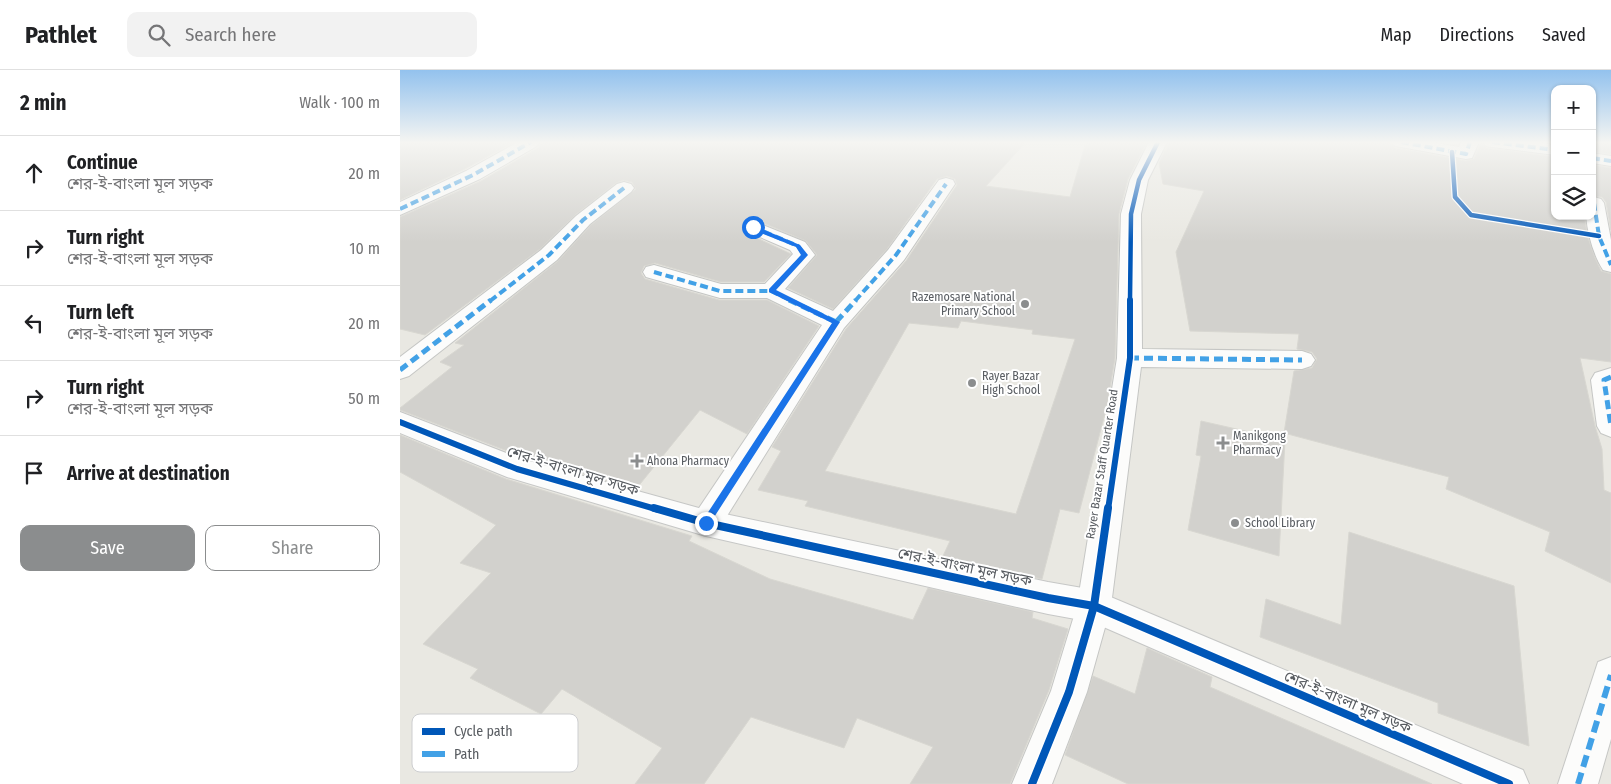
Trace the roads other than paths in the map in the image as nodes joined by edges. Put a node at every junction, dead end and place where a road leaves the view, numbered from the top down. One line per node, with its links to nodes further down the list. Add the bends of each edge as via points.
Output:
1 (472, 175): 5 (street)
2 (1141, 175): 12 (street, Rayer Bazar Staff Quarter Road, via 1131,214)
3 (946, 184): 11 (street, via 896,255)
4 (624, 188): 14 (street, via 583,220 549,255)
5 (400, 209)
6 (1596, 217): 8 (street, via 1599,236)
7 (753, 227): 10 (street, via 798,246 804,255)
8 (1611, 265)
9 (654, 272): 10 (street, via 720,291)
10 (772, 291): 11 (street)
11 (836, 322): 18 (street)
12 (1130, 358): 13 (street); 19 (street, Rayer Bazar Staff Quarter Road)
13 (1302, 360)
14 (400, 370)
15 (1611, 377): 17 (street, via 1604,380)
16 (400, 422): 18 (street, শের-ই-বাংলা মূল সড়ক, via 517,469)
17 (1611, 426)
18 (706, 523): 19 (street, শের-ই-বাংলা মূল সড়ক)
19 (1094, 606): 21 (street, Rayer Bazar Staff Quarter Road, via 1069,692); 22 (street, শের-ই-বাংলা মূল সড়ক)
20 (1611, 675): 23 (street)
21 (1032, 784)
22 (1509, 784)
23 (1578, 784)

